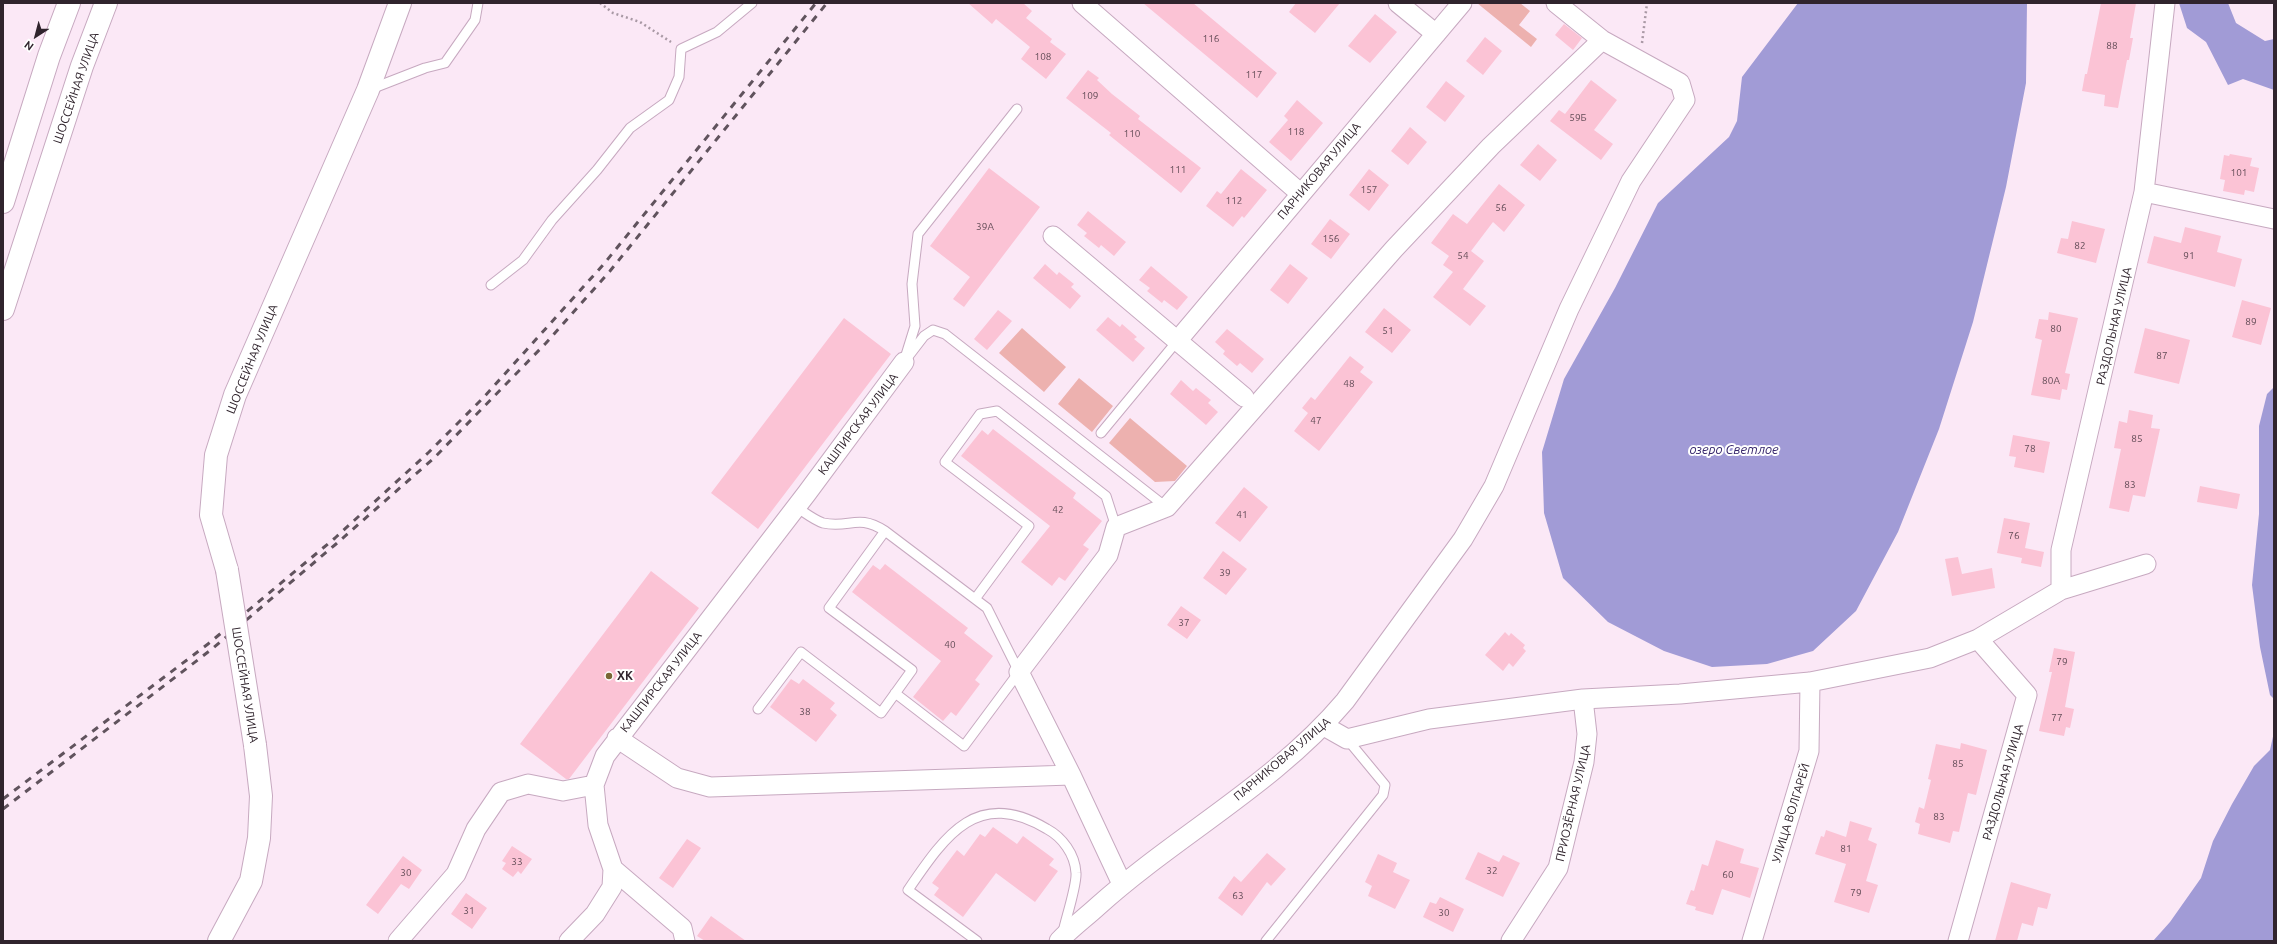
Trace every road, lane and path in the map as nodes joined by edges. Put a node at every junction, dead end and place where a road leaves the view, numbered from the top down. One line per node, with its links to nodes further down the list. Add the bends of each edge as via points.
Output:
1 (70, 3): 21 (main road, via 49,56)
2 (106, 3): 25 (main road, ШОССЕЙНАЯ УЛИЦА, via 82,66)
3 (400, 3): 17 (main road, ШОССЕЙНАЯ УЛИЦА)
4 (478, 3): 17 (lane, via 475,20 445,63)
5 (600, 3): 15 (path, via 613,13 640,22)
6 (752, 3): 15 (lane, via 717,32)
7 (1082, 3): 20 (street)
8 (1398, 3): 13 (street)
9 (1462, 3): 13 (street, ПАРНИКОВАЯ УЛИЦА)
10 (1556, 3): 14 (street)
11 (1647, 3): 16 (path)
12 (2164, 3): 19 (street, РАЗДОЛЬНАЯ УЛИЦА)
13 (1436, 34): 20 (street, ПАРНИКОВАЯ УЛИЦА)
14 (1602, 40): 16 (street); 31 (street, via 1490,146 1410,231)
15 (682, 49): 24 (lane, via 680,77 669,100 630,128 552,220 523,260)
16 (1640, 61): 43 (street, ПАРНИКОВАЯ УЛИЦА, via 1680,83 1685,100 1631,180 1570,309 1494,486 1463,539)
17 (368, 90): 51 (main road, ШОССЕЙНАЯ УЛИЦА, bridge, via 235,395 216,455 211,515 227,570 261,796 259,838 251,881)
18 (1017, 109): 27 (lane, via 918,234 912,284 916,326)
19 (2144, 192): 22 (street); 35 (street, РАЗДОЛЬНАЯ УЛИЦА, via 2061,550)
20 (1300, 193): 26 (street, ПАРНИКОВАЯ УЛИЦА)
21 (3, 202)
22 (2274, 219)
23 (1053, 236): 26 (street)
24 (491, 286)
25 (3, 309)
26 (1178, 340): 28 (street); 29 (lane)
27 (904, 362): 30 (street, КАШПИРСКАЯ УЛИЦА); 31 (lane, via 924,336 933,330 945,334)
28 (1244, 397)
29 (1101, 433)
30 (796, 507): 33 (lane, via 822,522 839,524 863,521 873,523); 44 (street, КАШПИРСКАЯ УЛИЦА)
31 (1167, 507): 32 (street)
32 (1116, 527): 36 (lane, via 1106,496 997,411 980,414 945,462 1029,526); 38 (street, via 1108,555)
33 (885, 531): 36 (lane); 40 (lane, via 829,608 912,670)
34 (2146, 564): 35 (street)
35 (2061, 590): 37 (street)
36 (975, 599): 38 (lane, via 987,608)
37 (1978, 639): 39 (street, via 1930,658); 59 (street, РАЗДОЛЬНАЯ УЛИЦА, via 2027,694)
38 (1019, 672): 40 (lane, via 964,746); 46 (street)
39 (1810, 682): 41 (street, via 1680,694); 58 (street, УЛИЦА ВОЛГАРЕЙ, via 1809,751)
40 (895, 693): 42 (lane, via 881,712 801,652)
41 (1583, 699): 45 (street, via 1429,719); 57 (street, ПРИОЗЁРНАЯ УЛИЦА, via 1587,734 1584,762 1558,868)
42 (758, 710)
43 (1324, 726): 45 (street); 49 (street, ПАРНИКОВАЯ УЛИЦА, via 1262,778)
44 (617, 738): 46 (street, via 677,778 710,787); 47 (street, КАШПИРСКАЯ УЛИЦА, via 605,756)
45 (1347, 739): 56 (lane, via 1384,784 1383,795)
46 (1071, 775): 49 (street)
47 (594, 784): 48 (street, via 598,825); 52 (street, via 563,791 528,784 501,792 476,829 456,874)
48 (613, 869): 53 (street, via 612,887 594,914); 54 (street, via 682,928)
49 (1122, 884): 50 (street, ПАРНИКОВАЯ УЛИЦА)
50 (1061, 939): 55 (lane, via 1076,873 1069,849 1055,833 1032,820 1010,813 979,815 955,830 931,856 908,890)
51 (219, 941)
52 (398, 941)
53 (569, 941)
54 (685, 941)
55 (977, 941)
56 (1266, 941)
57 (1511, 941)
58 (1752, 941)
59 (1958, 941)

